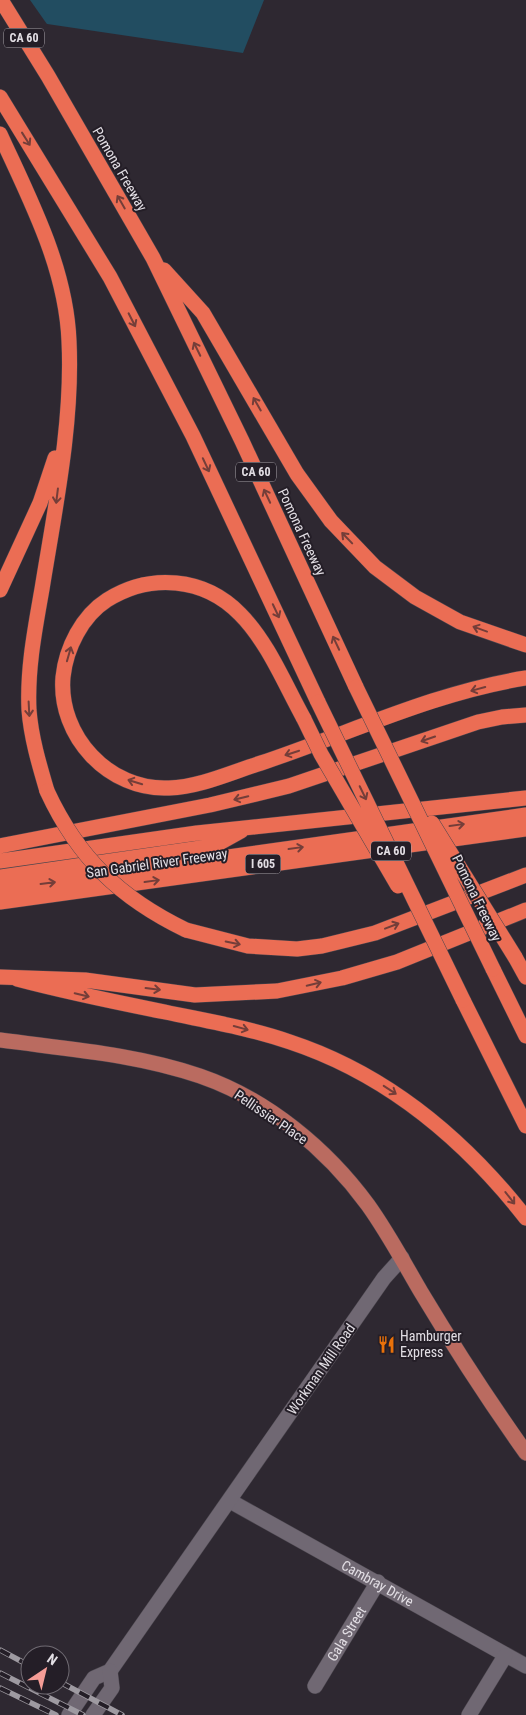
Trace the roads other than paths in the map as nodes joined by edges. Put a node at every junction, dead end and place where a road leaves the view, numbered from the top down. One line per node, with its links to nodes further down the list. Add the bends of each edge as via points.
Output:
1 (1, 0): 4 (highway, Pomona Freeway / CA 60, one-way to 1)
2 (0, 97): 25 (highway, CA 60, one-way to 25, bridge, via 107,272 193,436)
3 (0, 134): 5 (highway, via 55,261 70,340)
4 (153, 258): 7 (highway, one-way to 4, via 460,622 415,597 374,567 330,521 297,474 203,313); 10 (highway, Pomona Freeway / CA 60, one-way to 4, bridge)
5 (65, 430): 6 (highway, via 40,502); 17 (highway, one-way to 17, bridge, via 31,658 32,733 47,791 67,829 94,866 138,904 186,930 248,946 297,948 322,946 375,933)
6 (0, 590)
7 (526, 645)
8 (526, 678): 25 (highway, one-way to 25, bridge, via 479,688 418,707 222,776 170,788 149,787 125,780 103,767 85,750 71,727 64,700 63,676 69,649 82,624 99,606 121,592 163,582 196,586 219,597 240,614 260,640 304,719 322,754)
9 (526, 715): 15 (highway, one-way to 15, via 478,722 289,786 210,805)
10 (389, 754): 23 (highway, bridge); 26 (highway, Pomona Freeway / CA 60, bridge)
11 (526, 798): 13 (highway, San Gabriel River Freeway)
12 (526, 815): 19 (highway, one-way to 12)
13 (247, 828): 16 (highway, San Gabriel River Freeway); 18 (highway, via 214,846)
14 (526, 829): 20 (highway, San Gabriel River Freeway / I 605, one-way to 14)
15 (0, 846)
16 (0, 861)
17 (526, 874)
18 (0, 877)
19 (0, 889)
20 (0, 902)
21 (526, 910): 24 (highway, one-way to 21, via 84,980 195,995 277,991 342,978 397,962)
22 (0, 977): 24 (highway)
23 (526, 977)
24 (17, 979): 29 (highway, one-way to 29, via 83,996 233,1026 334,1059 376,1081 446,1132 477,1159)
25 (463, 1000): 28 (highway, CA 60)
26 (526, 1036)
27 (0, 1040): 30 (main road, Pellissier Place, via 139,1059 202,1077 232,1090 293,1128 325,1155 369,1206)
28 (526, 1126)
29 (526, 1218)
30 (402, 1258): 31 (main road, via 490,1402); 32 (street, Workman Mill Road, via 384,1278)
31 (526, 1453)
32 (230, 1501): 33 (street, Cambray Drive); 36 (street, Workman Mill Road)
33 (378, 1582): 34 (street, Cambray Drive); 37 (street, Gala Street)
34 (506, 1656): 35 (street, Cambray Drive); 40 (street)
35 (526, 1666)
36 (110, 1672): 38 (street, Workman Mill Road, via 94,1678); 39 (street, Workman Mill Road, via 112,1688)
37 (315, 1686)
38 (69, 1715)
39 (93, 1715)
40 (469, 1715)

